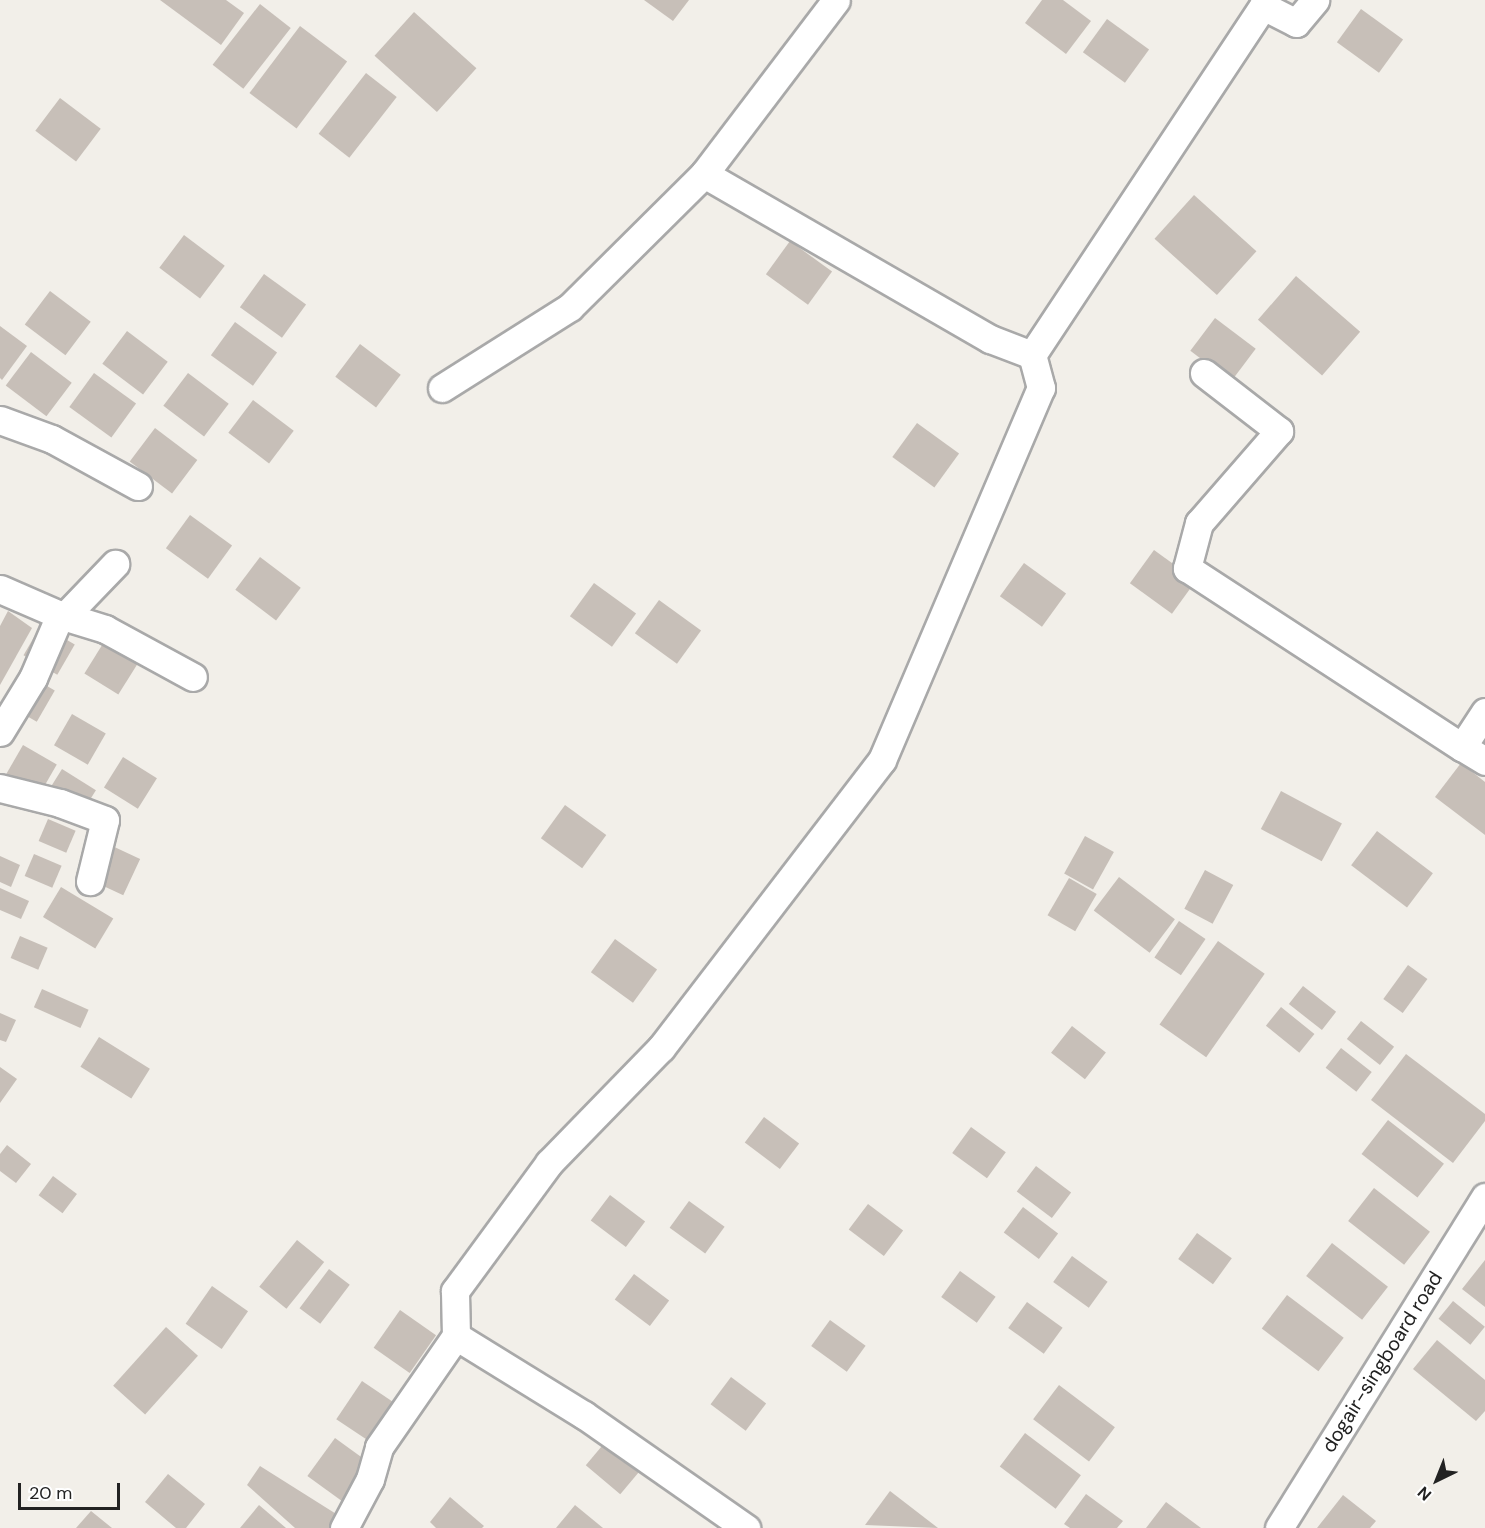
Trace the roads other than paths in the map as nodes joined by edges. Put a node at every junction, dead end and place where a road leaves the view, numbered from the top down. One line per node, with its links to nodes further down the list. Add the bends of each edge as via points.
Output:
1 (836, 0): 3 (street)
2 (1315, 0): 4 (street, via 1296,22 1263,6)
3 (704, 174): 4 (street, via 990,339); 6 (street, via 570,307)
4 (1032, 355): 20 (street, via 1041,388 882,760 661,1048 549,1163 455,1292)
5 (1204, 373): 15 (street, via 1280,431 1200,523 1187,568)
6 (442, 388)
7 (0, 420): 8 (street, via 52,439)
8 (138, 486)
9 (115, 564): 11 (street, via 64,617)
10 (0, 589): 11 (street)
11 (60, 615): 12 (street, via 105,629); 14 (street, via 33,678)
12 (193, 677)
13 (1485, 712): 15 (street)
14 (0, 732)
15 (1462, 747): 16 (street)
16 (1485, 761)
17 (0, 788): 18 (street, via 60,803 105,820)
18 (90, 881)
19 (1481, 1210): 23 (street, dogair-singboard road)
20 (456, 1336): 21 (street, via 379,1447 369,1479); 22 (street, via 593,1421)
21 (344, 1528)
22 (746, 1528)
23 (1279, 1528)

